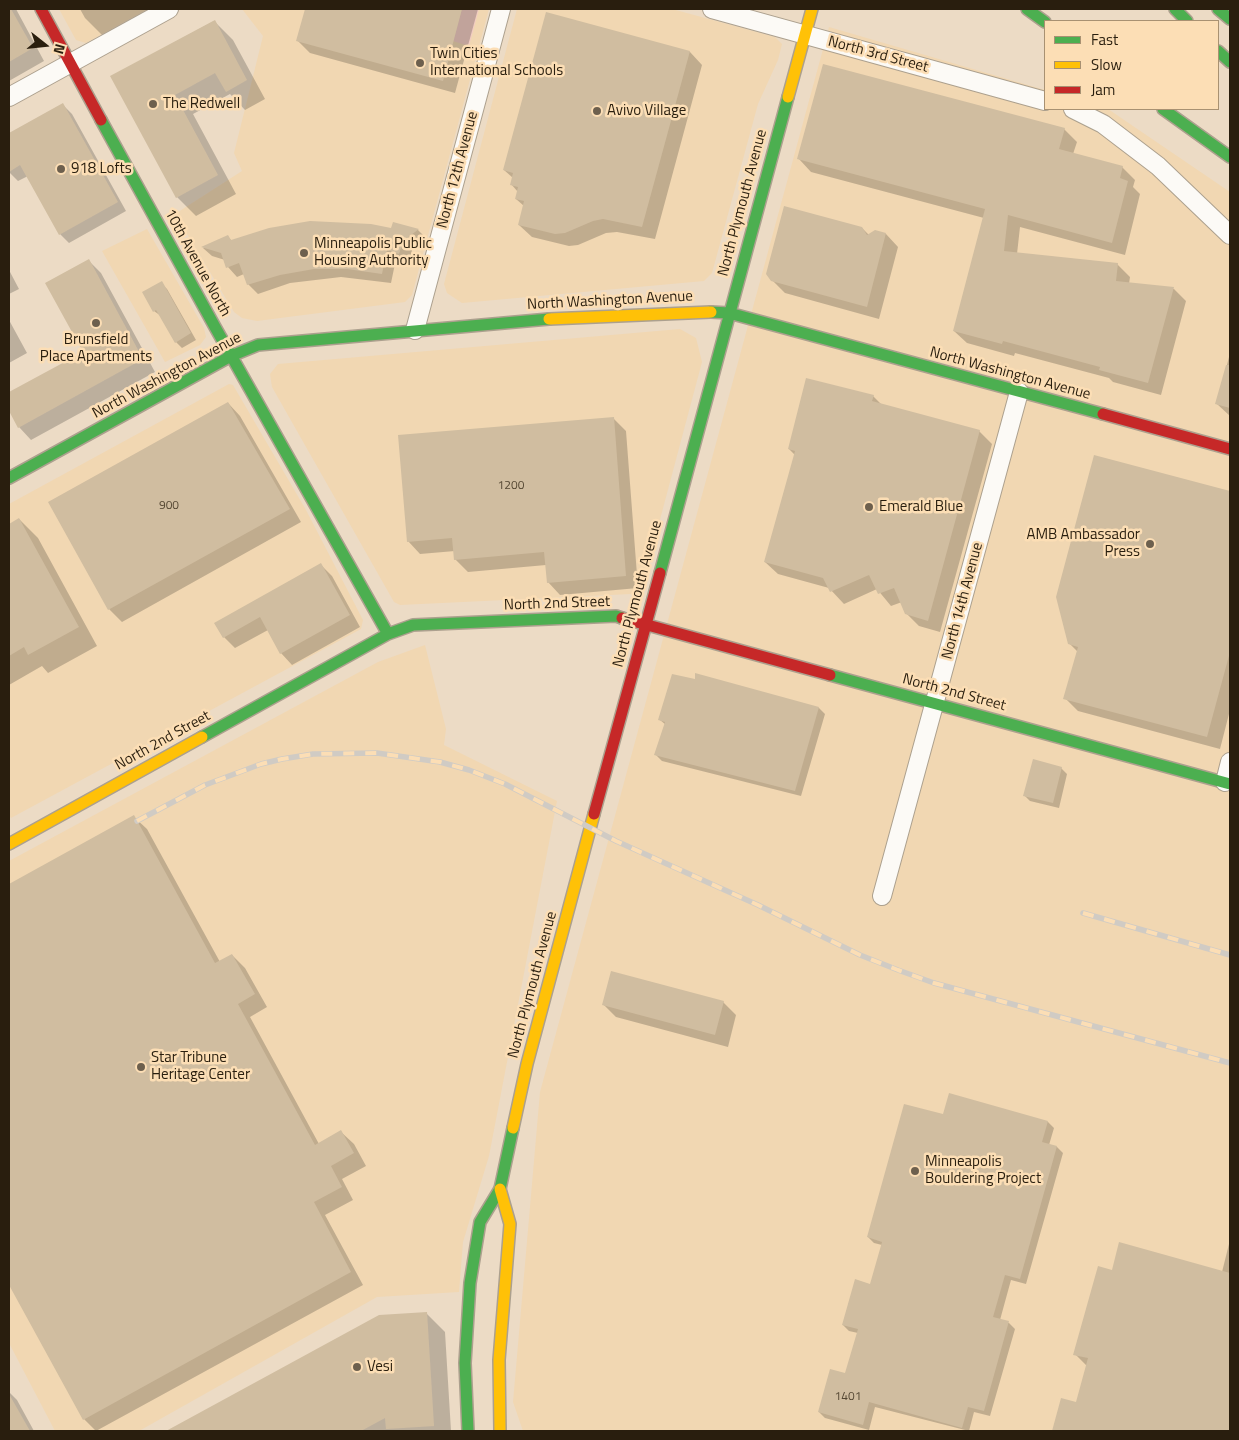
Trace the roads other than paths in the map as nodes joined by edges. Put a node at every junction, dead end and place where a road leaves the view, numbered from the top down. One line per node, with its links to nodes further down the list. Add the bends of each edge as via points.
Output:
1 (41, 9): 15 (main road, 10th Avenue North)
2 (168, 9): 15 (street)
3 (501, 9): 25 (street, North 12th Avenue)
4 (712, 9): 12 (street, North 3rd Street)
5 (812, 9): 12 (main road, North Plymouth Avenue)
6 (1027, 9): 11 (main road)
7 (1175, 9): 10 (main road)
8 (1218, 9): 9 (main road)
9 (1230, 19)
10 (1186, 20)
11 (1044, 21)
12 (805, 34): 17 (street, North 3rd Street); 24 (main road, North Plymouth Avenue)
13 (1219, 51): 14 (main road)
14 (1230, 62)
15 (71, 64): 16 (street); 26 (main road, 10th Avenue North)
16 (9, 97)
17 (1044, 100)
18 (1075, 110): 23 (street, via 1103,124 1158,166)
19 (1164, 110): 22 (main road)
20 (1176, 110): 21 (main road)
21 (1230, 152)
22 (1230, 157)
23 (1230, 235)
24 (729, 312): 25 (main road, North Washington Avenue, via 581,316); 27 (main road, North Washington Avenue); 30 (main road, North Plymouth Avenue)
25 (415, 330): 26 (main road, North Washington Avenue, via 258,346)
26 (230, 356): 29 (main road, North Washington Avenue); 31 (main road, 10th Avenue North)
27 (1019, 392): 28 (main road, North Washington Avenue); 32 (street, North 14th Avenue)
28 (1230, 448)
29 (10, 474)
30 (646, 624): 31 (main road, North 2nd Street, via 616,616 413,625); 32 (main road, North 2nd Street); 37 (main road, North Plymouth Avenue, via 527,1064)
31 (388, 634): 35 (main road, North 2nd Street)
32 (934, 704): 34 (main road, North 2nd Street); 36 (street, North 14th Avenue)
33 (1230, 762): 34 (street)
34 (1228, 783)
35 (9, 844)
36 (882, 896)
37 (500, 1189): 38 (main road, North Plymouth Avenue, via 480,1222 474,1250 465,1362); 39 (main road, North Plymouth Avenue, via 510,1224 499,1360)
38 (468, 1431)
39 (500, 1431)

